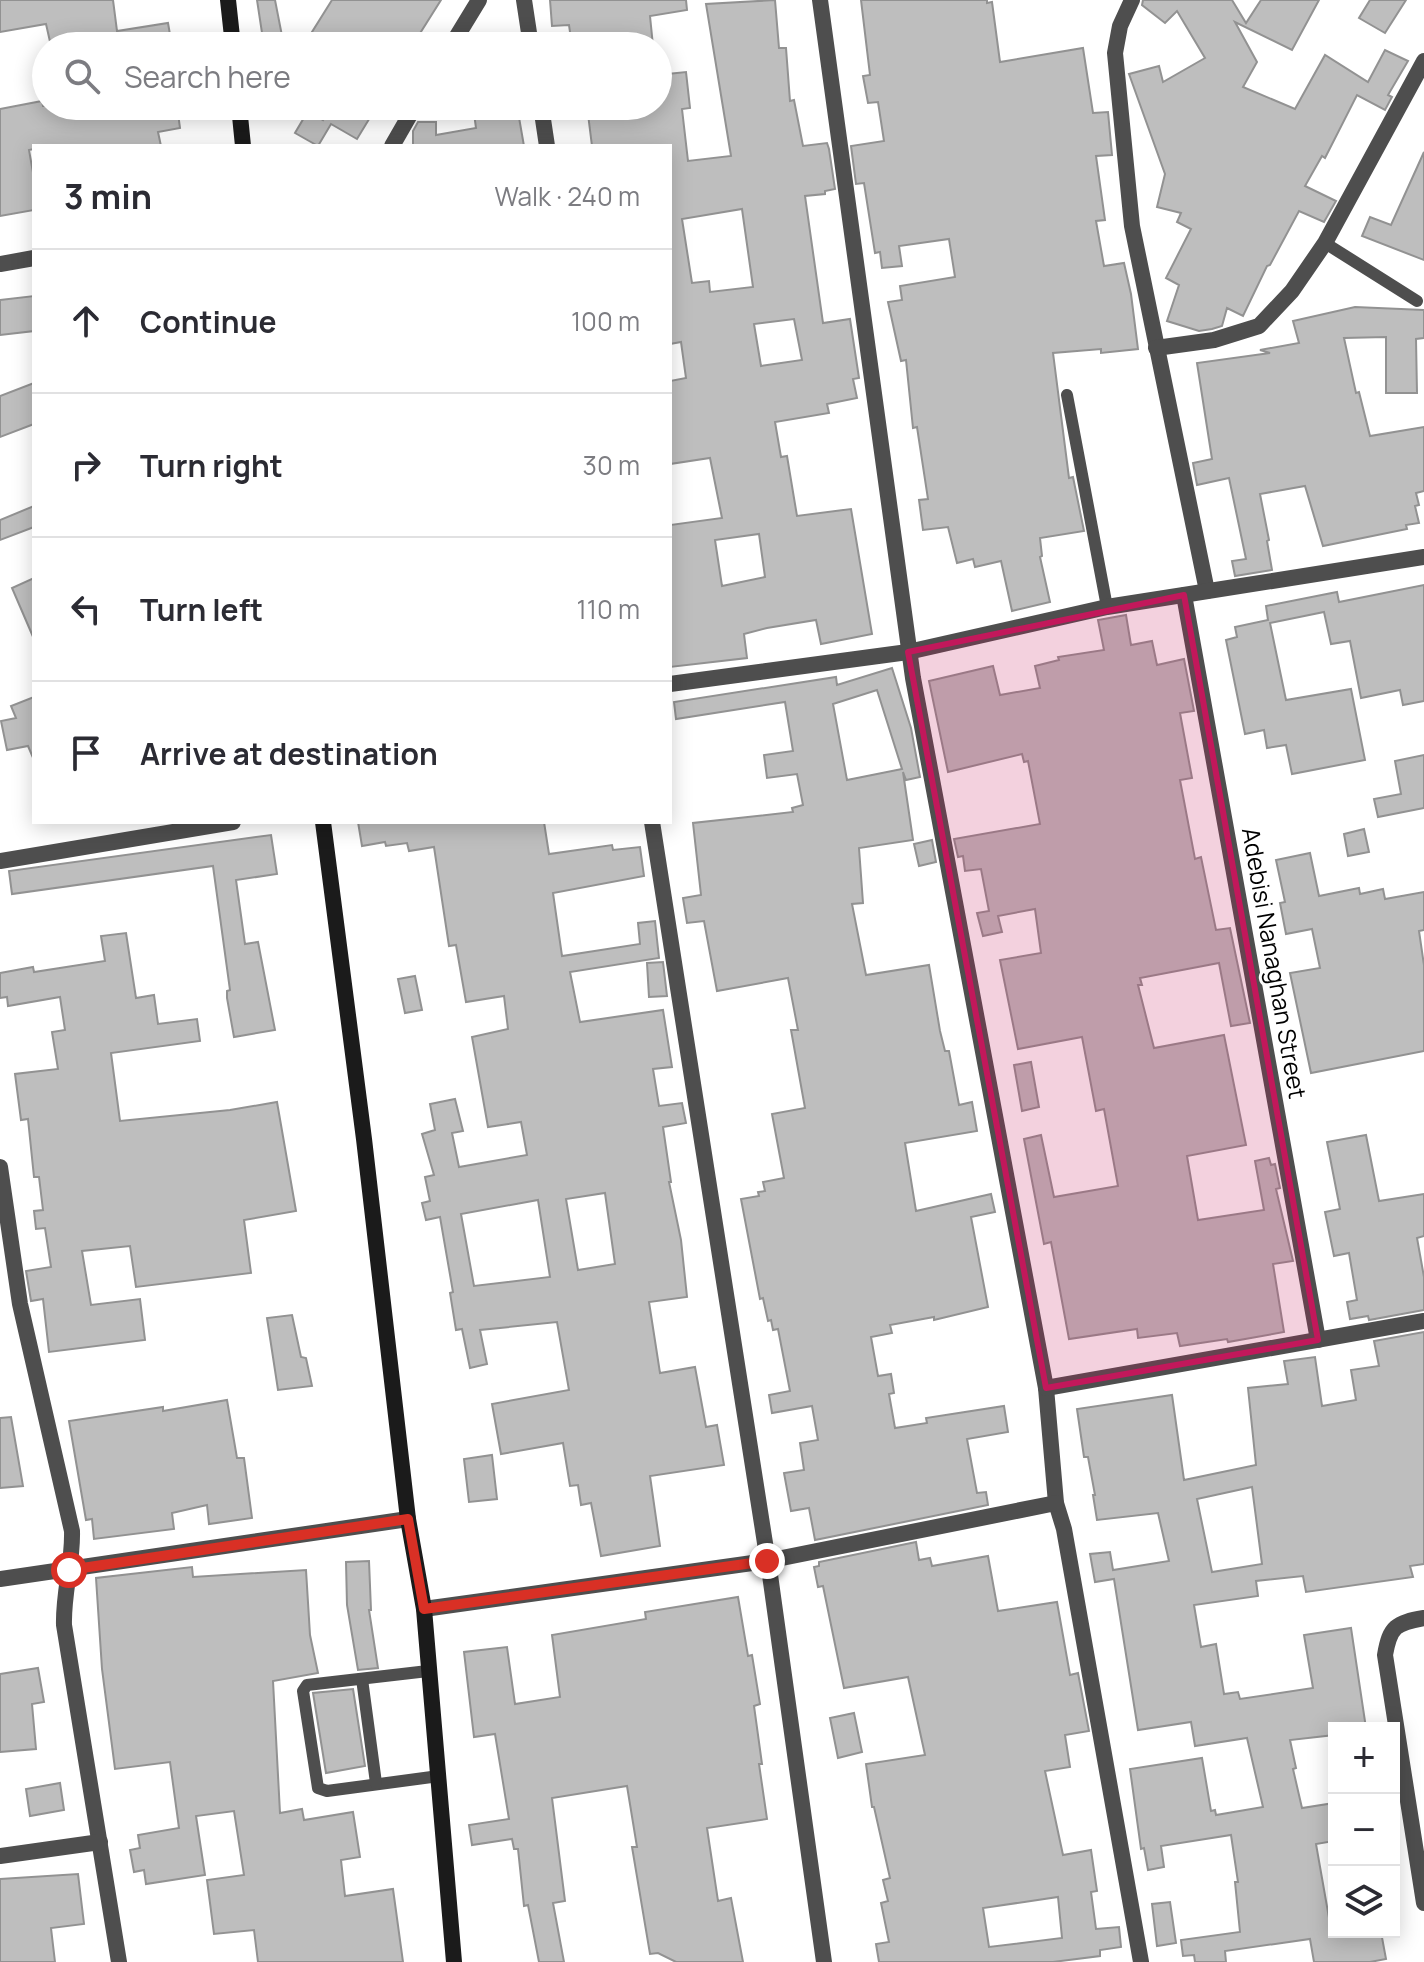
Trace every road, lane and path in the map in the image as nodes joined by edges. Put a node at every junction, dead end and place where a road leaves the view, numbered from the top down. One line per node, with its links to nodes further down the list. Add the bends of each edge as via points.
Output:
1 (228, 0): 6 (street)
2 (479, 0): 7 (street)
3 (524, 0): 8 (street)
4 (820, 0): 26 (street)
5 (1132, 0): 20 (street, via 1115,53 1132,226)
6 (231, 32)
7 (460, 32)
8 (529, 32)
9 (1424, 61): 16 (street)
10 (240, 120): 13 (street)
11 (407, 120): 14 (street)
12 (543, 120): 15 (street)
13 (243, 144)
14 (393, 144)
15 (547, 144)
16 (1325, 243): 19 (lane); 20 (street, via 1292,291 1259,326 1214,340)
17 (32, 258): 18 (street)
18 (0, 264)
19 (1417, 301)
20 (1156, 348): 23 (street)
21 (1067, 395): 25 (lane)
22 (1424, 557): 23 (street)
23 (1207, 591): 24 (street)
24 (1184, 595): 25 (street); 35 (street, Adebisi Nanaghan Street)
25 (1107, 607): 26 (street)
26 (908, 652): 27 (street); 36 (street)
27 (672, 684)
28 (221, 824): 32 (street)
29 (323, 824): 38 (street)
30 (652, 824): 39 (street)
31 (0, 848): 32 (street)
32 (0, 861)
33 (0, 1167): 40 (street, via 20,1304 72,1531)
34 (1424, 1321): 35 (street)
35 (1318, 1340): 36 (street)
36 (1046, 1388): 37 (street)
37 (1056, 1503): 39 (street); 54 (street)
38 (408, 1519): 40 (street); 42 (street)
39 (767, 1561): 42 (street); 53 (street)
40 (69, 1570): 41 (street); 48 (street, via 64,1625)
41 (0, 1579)
42 (424, 1609): 44 (street)
43 (1424, 1618): 50 (street, via 1401,1622 1389,1635 1385,1655)
44 (428, 1671): 45 (lane); 46 (street)
45 (362, 1679): 47 (lane); 47 (lane, via 307,1685 303,1691 318,1788)
46 (439, 1776): 47 (lane); 52 (street)
47 (376, 1783)
48 (100, 1842): 49 (street); 51 (street)
49 (0, 1856)
50 (1424, 1903)
51 (119, 1962)
52 (454, 1962)
53 (824, 1962)
54 (1141, 1962)

